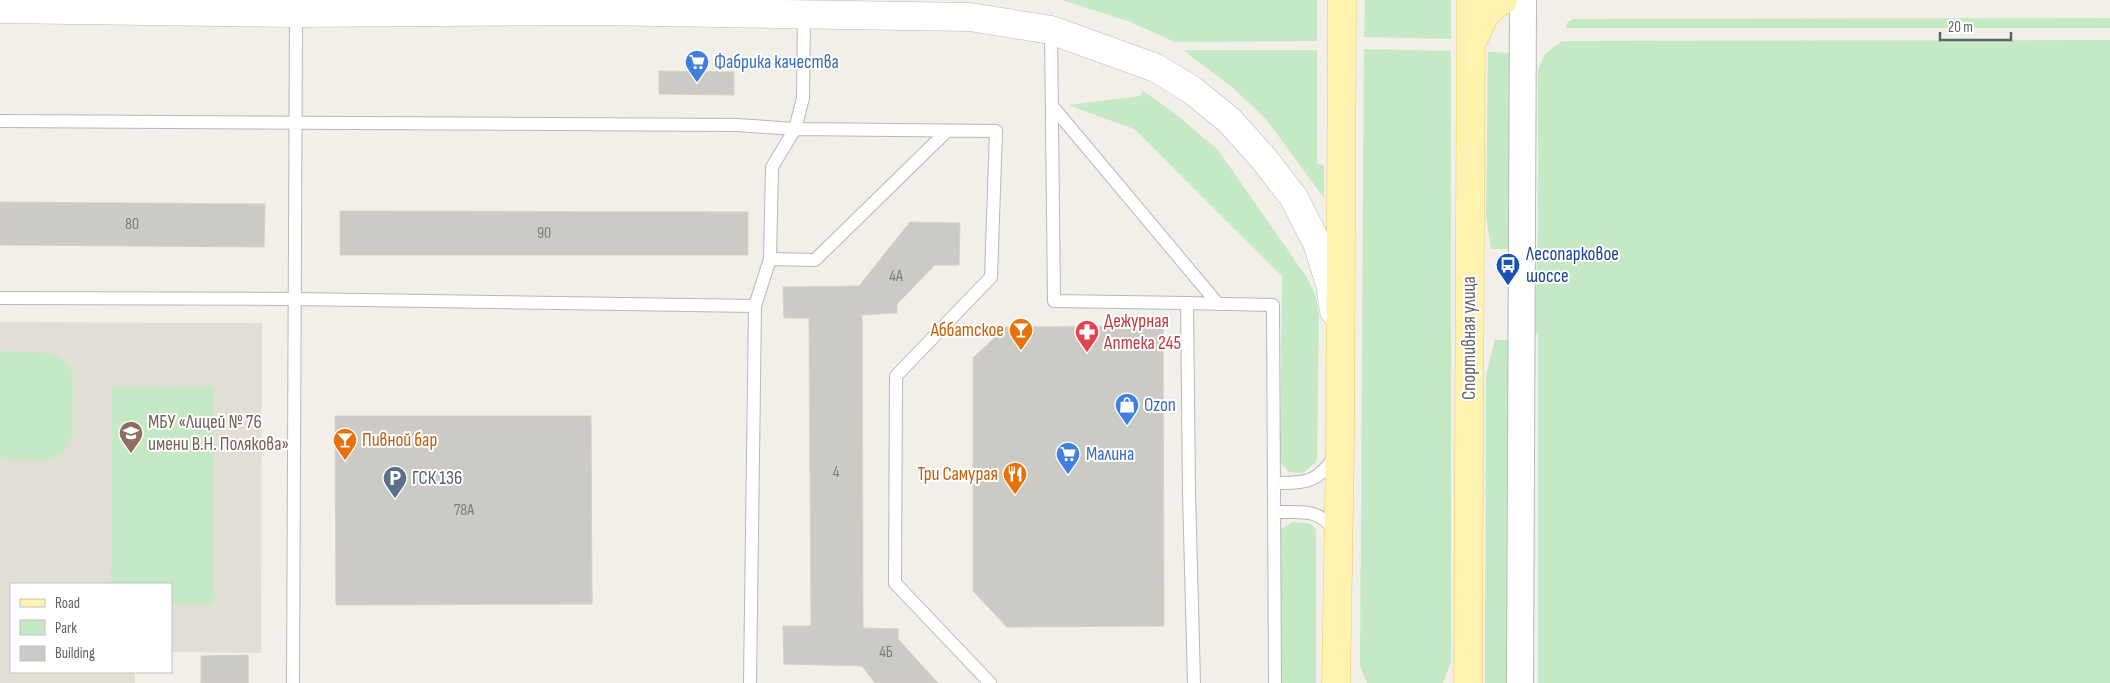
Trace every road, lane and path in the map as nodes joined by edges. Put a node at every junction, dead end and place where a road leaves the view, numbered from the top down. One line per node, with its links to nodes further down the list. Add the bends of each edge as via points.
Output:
1 (993, 0): 9 (main road)
2 (1342, 0): 23 (main road)
3 (1471, 0): 11 (main road, Спортивная улица)
4 (1503, 0): 11 (main road, via 1486,11)
5 (1523, 0): 37 (street)
6 (0, 9): 7 (main road)
7 (296, 13): 8 (main road, via 596,11); 14 (lane)
8 (804, 14): 9 (main road); 15 (lane, via 803,98)
9 (970, 16): 10 (main road)
10 (1051, 30): 12 (lane); 23 (main road, via 1156,68 1192,90 1230,121 1294,198 1317,243 1330,284)
11 (1470, 45): 29 (main road, Спортивная улица)
12 (1052, 107): 20 (lane, via 1054,301); 21 (lane)
13 (0, 120): 14 (lane)
14 (296, 122): 15 (lane, via 727,125); 19 (lane)
15 (795, 129): 16 (lane); 17 (lane, via 772,167)
16 (946, 132): 17 (lane, via 815,260); 32 (lane, via 996,131 991,277 896,376 895,583)
17 (770, 259): 22 (lane)
18 (0, 298): 19 (lane)
19 (295, 299): 22 (lane); 30 (lane)
20 (1188, 304): 21 (lane); 33 (lane)
21 (1218, 304): 25 (lane, via 1273,305)
22 (755, 306): 31 (lane)
23 (1340, 346): 24 (main road)
24 (1340, 446): 25 (lane, via 1318,477 1300,483); 27 (main road)
25 (1275, 483): 26 (lane)
26 (1274, 512): 27 (lane, via 1309,513 1327,519); 34 (lane)
27 (1339, 540): 28 (main road)
28 (1337, 649): 35 (main road); 36 (main road)
29 (1467, 681)
30 (293, 683)
31 (750, 683)
32 (990, 683)
33 (1194, 683)
34 (1275, 683)
35 (1336, 683)
36 (1344, 683)
37 (1520, 683)

